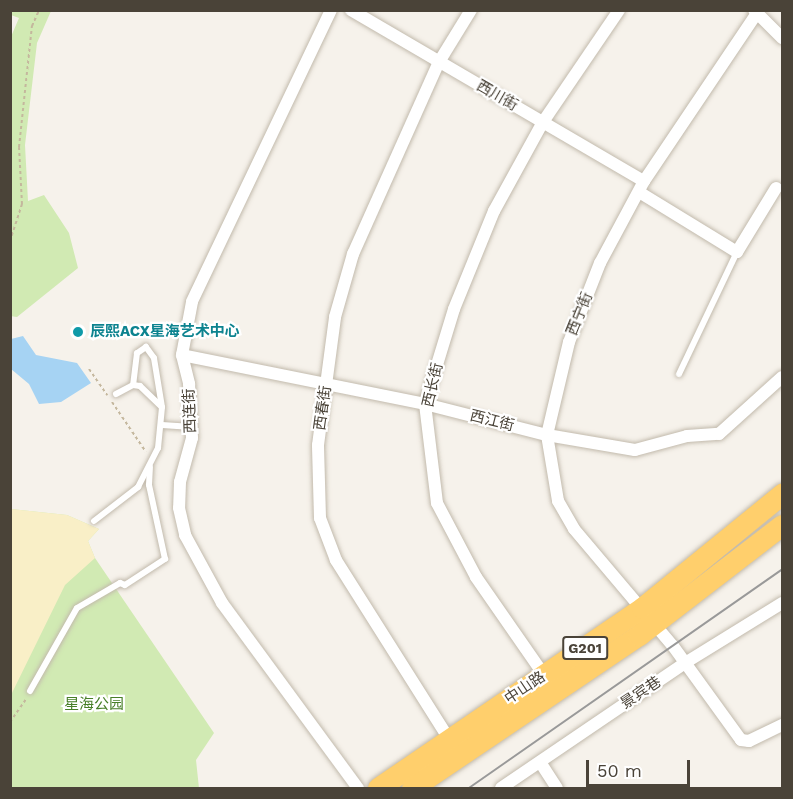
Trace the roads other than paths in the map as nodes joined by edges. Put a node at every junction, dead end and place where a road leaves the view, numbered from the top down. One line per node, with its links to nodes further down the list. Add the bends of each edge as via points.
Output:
1 (331, 10): 12 (street, 西连街, via 192,302)
2 (351, 10): 7 (street, 西川街)
3 (471, 10): 7 (street, 西春街)
4 (619, 10): 8 (street, 西长街)
5 (756, 12): 6 (street); 9 (street, 西宁街)
6 (783, 38)
7 (439, 62): 8 (street, 西川街); 16 (street, 西春街, via 353,254 335,317)
8 (543, 122): 9 (street, 西川街); 18 (street, 西长街, via 494,211 454,309)
9 (641, 186): 11 (street, 西川街); 22 (street, 西宁街, via 600,263 569,342)
10 (776, 188): 11 (street)
11 (737, 252): 13 (lane)
12 (182, 355): 16 (street, 西江街); 21 (street, 西连街)
13 (679, 374)
14 (783, 377): 22 (street, 西江街, via 720,434 687,436 635,450)
15 (133, 385): 17 (lane); 19 (lane, via 149,391); 19 (lane, via 137,353 146,347 154,358)
16 (326, 385): 18 (street, 西江街); 33 (street, 西春街, via 318,445 320,518 336,560)
17 (116, 394)
18 (425, 404): 22 (street, 西江街); 30 (street, 西长街, via 437,503 476,577)
19 (162, 407): 20 (lane)
20 (162, 425): 21 (lane); 23 (lane)
21 (192, 427): 35 (street, 西连街, via 180,482 179,508 185,535 222,603)
22 (547, 435): 28 (street, 西宁街, via 558,501 574,529)
23 (151, 465): 25 (lane, via 138,487); 31 (lane, via 151,494 165,559 125,585 120,582 77,608)
24 (783, 494): 28 (highway, 中山路 / G201)
25 (94, 521)
26 (783, 525): 28 (highway, 中山路 / G201)
27 (783, 603): 29 (street, 景宾巷)
28 (648, 616): 29 (street, 西宁街); 30 (highway, 中山路 / G201); 37 (highway, 中山路 / G201)
29 (685, 663): 32 (street, 西宁街, via 741,740 749,741); 34 (street, 景宾巷)
30 (544, 675): 33 (highway, 中山路 / G201)
31 (30, 691)
32 (783, 725)
33 (449, 739): 36 (highway, 中山路 / G201)
34 (540, 762): 38 (street, 景宾巷); 39 (street)
35 (358, 789)
36 (378, 789)
37 (412, 789)
38 (501, 789)
39 (558, 789)

